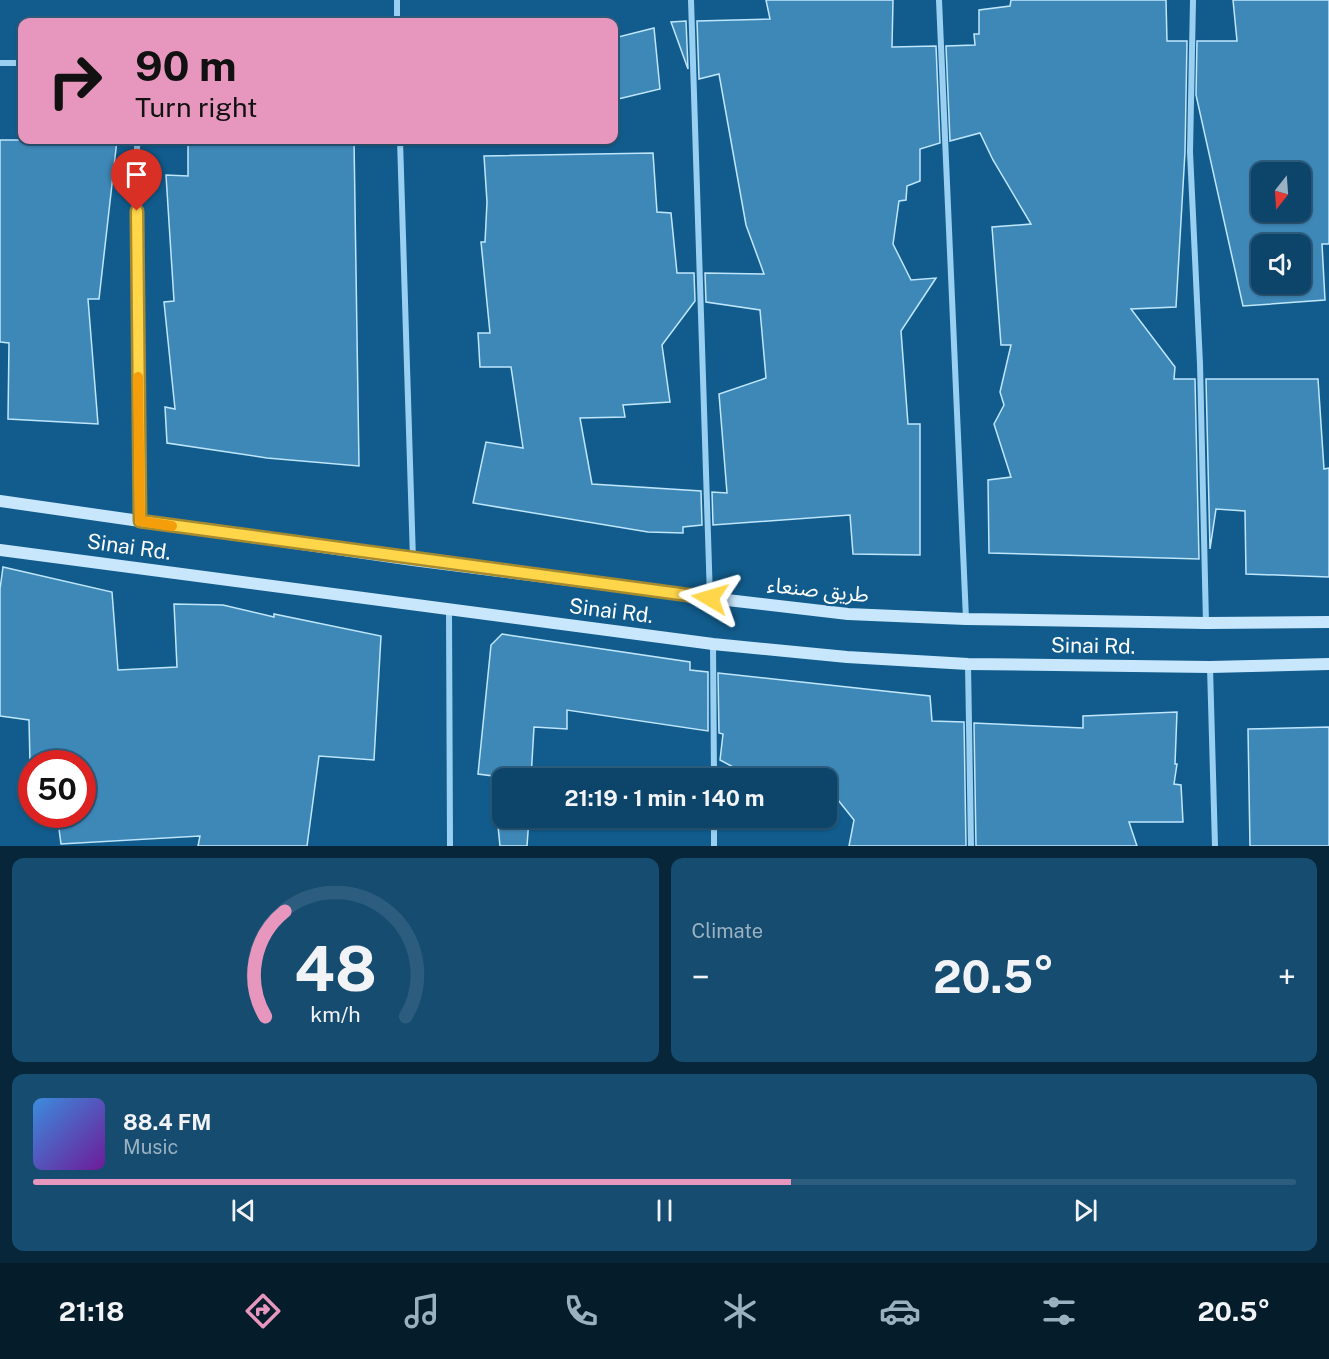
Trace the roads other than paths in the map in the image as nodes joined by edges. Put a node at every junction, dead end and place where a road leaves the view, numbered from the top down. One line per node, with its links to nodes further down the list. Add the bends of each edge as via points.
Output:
1 (397, 0): 5 (street)
2 (692, 0): 14 (street)
3 (939, 0): 16 (street)
4 (1193, 0): 18 (street, via 1190,152)
5 (397, 18)
6 (0, 63): 7 (street)
7 (18, 63)
8 (136, 144): 11 (street)
9 (400, 144): 13 (street)
10 (0, 501): 11 (main road, طريق صنعاء)
11 (140, 521): 13 (main road, طريق صنعاء)
12 (0, 550): 15 (main road, Sinai Rd.)
13 (413, 560): 14 (main road, طريق صنعاء)
14 (710, 598): 16 (main road, طريق صنعاء, via 848,614)
15 (449, 610): 19 (main road, Sinai Rd.); 25 (street)
16 (966, 619): 18 (main road, طريق صنعاء)
17 (1329, 622): 18 (main road, طريق صنعاء)
18 (1206, 623)
19 (713, 644): 20 (main road, Sinai Rd.); 23 (street)
20 (968, 664): 22 (main road, Sinai Rd.); 27 (street)
21 (1329, 664): 22 (main road, Sinai Rd.)
22 (1210, 667): 28 (street)
23 (714, 768)
24 (714, 828): 26 (street)
25 (450, 846)
26 (714, 846)
27 (971, 846)
28 (1215, 846)

